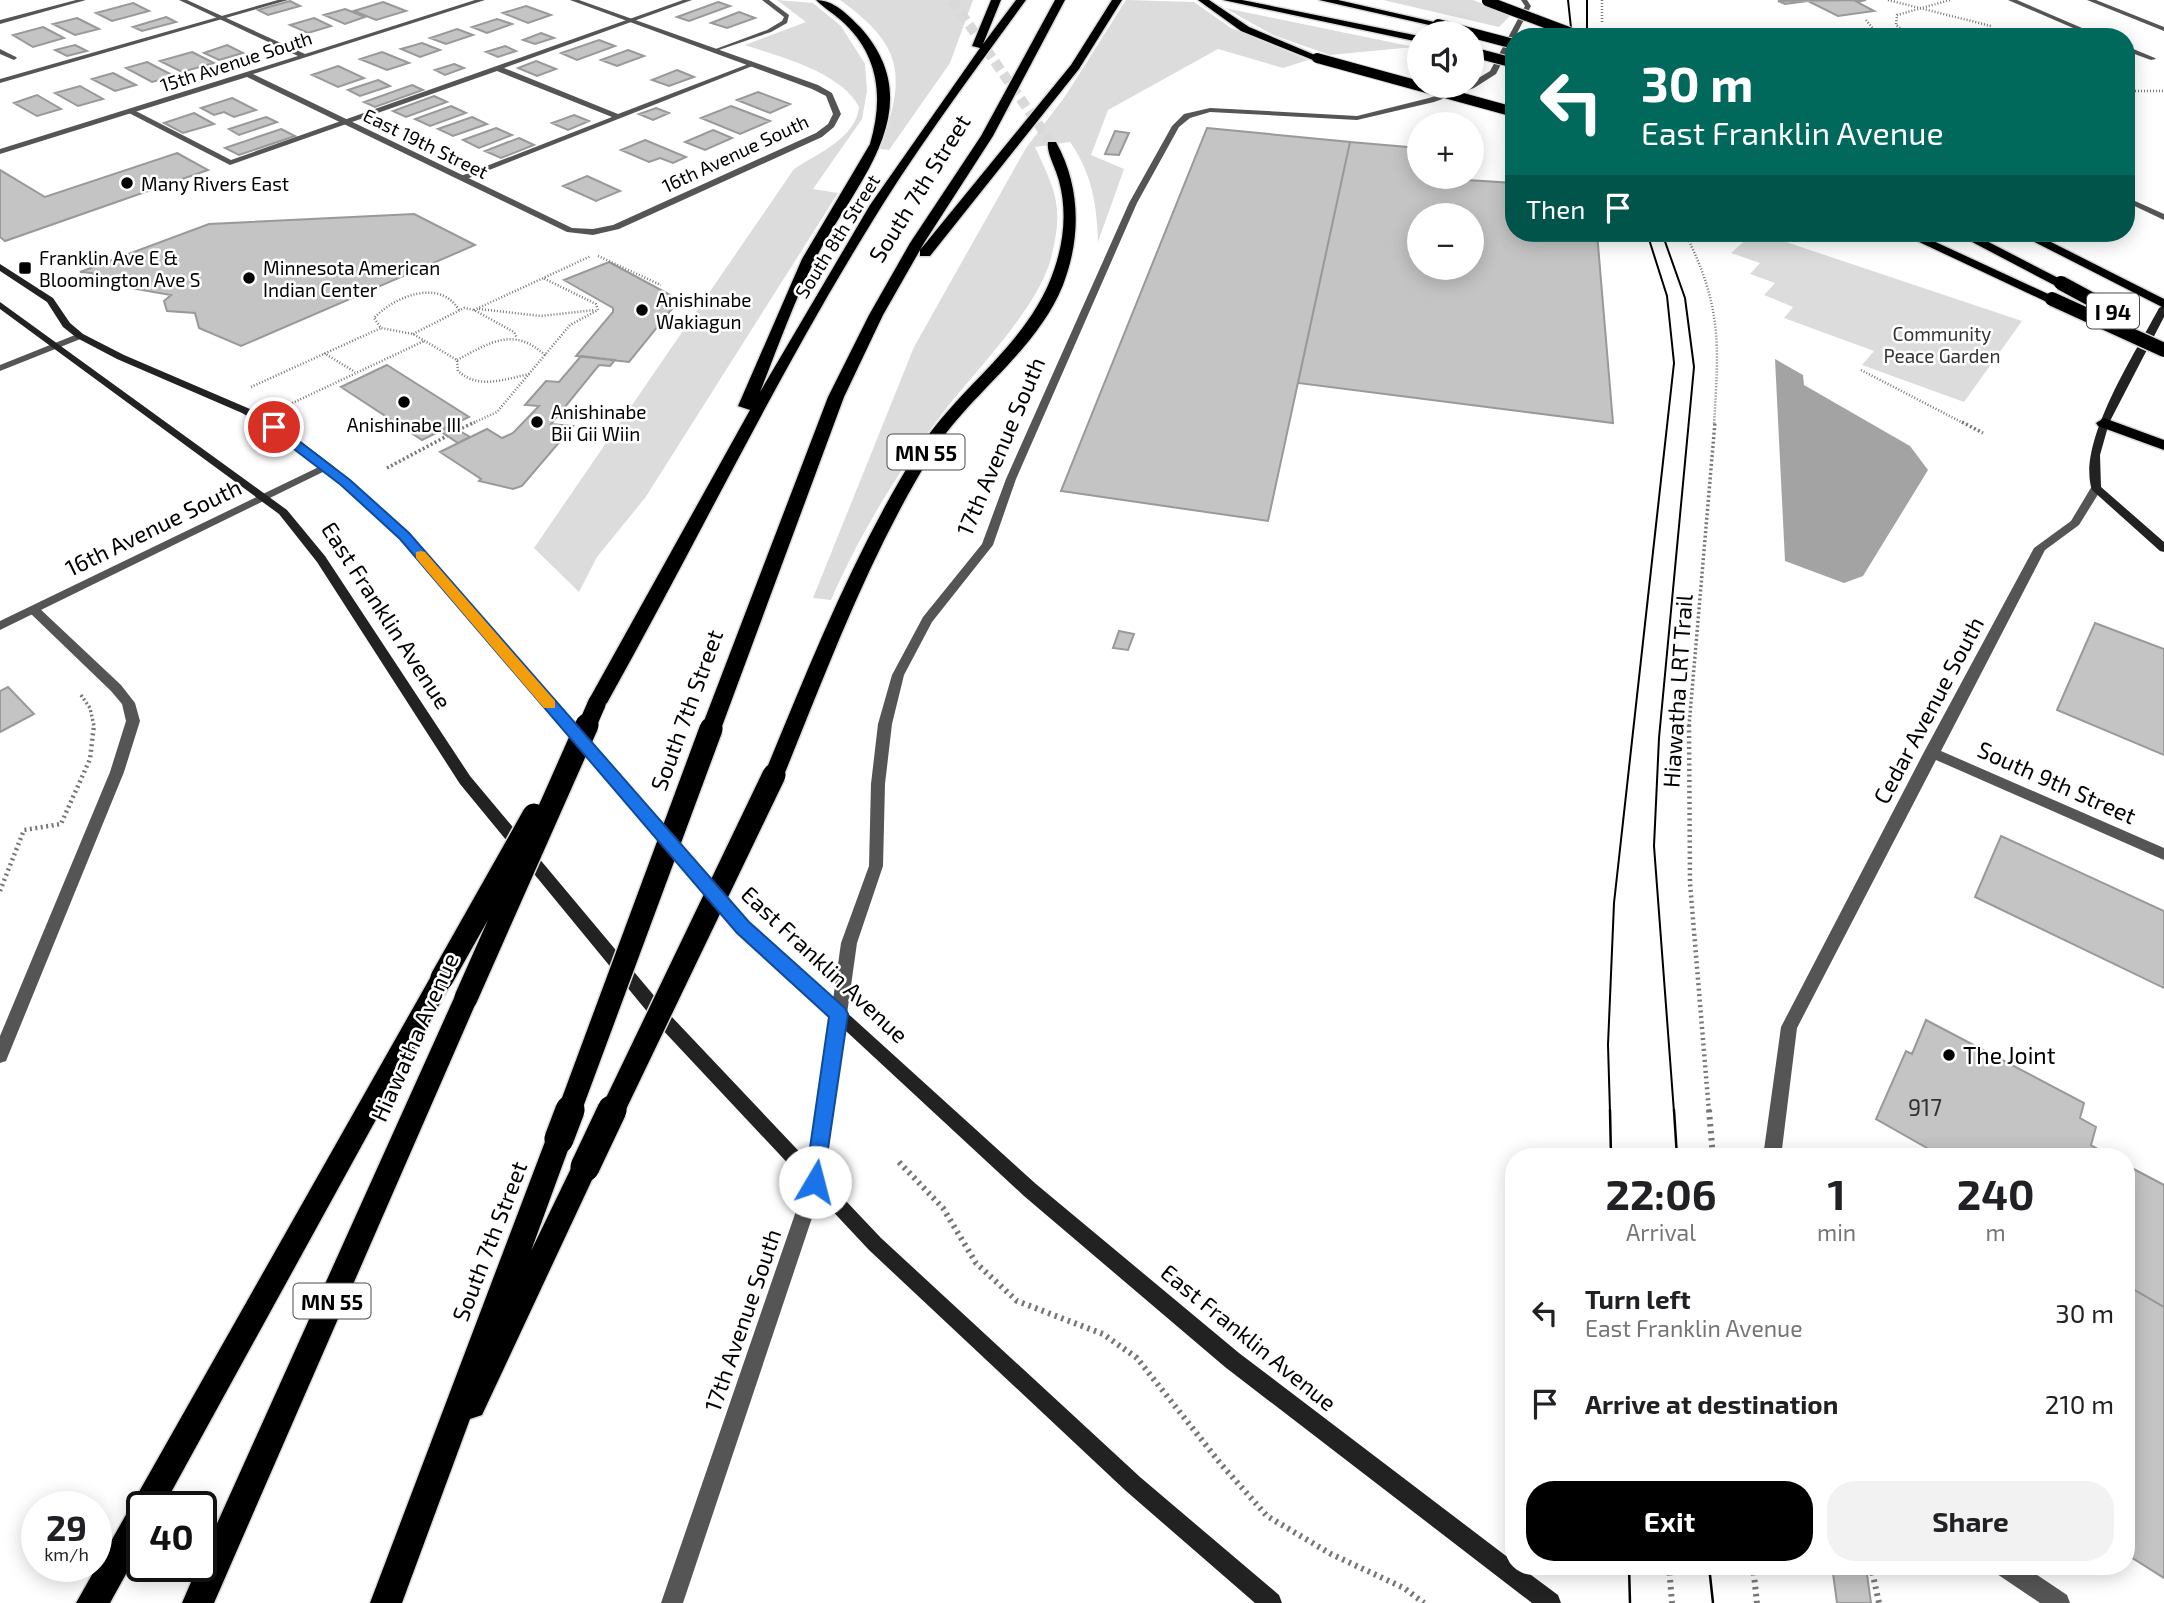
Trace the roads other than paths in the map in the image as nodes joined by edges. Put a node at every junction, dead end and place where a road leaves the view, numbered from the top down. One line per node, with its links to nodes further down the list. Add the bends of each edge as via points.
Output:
1 (83, 0): 22 (street)
2 (182, 0): 20 (street)
3 (285, 0): 20 (street)
4 (482, 0): 34 (street, 15th Avenue South)
5 (573, 0): 21 (street)
6 (689, 0): 21 (street)
7 (765, 0): 31 (street, via 787,16 785,22)
8 (821, 0): 75 (highway, MN 55, via 856,28 876,58 886,97 883,123 871,158 810,257)
9 (996, 0): 42 (highway)
10 (1021, 0): 42 (highway, South 8th Street)
11 (1063, 0): 64 (highway, South 7th Street, via 987,136)
12 (1116, 0): 64 (highway, via 1075,67)
13 (1203, 0): 45 (highway, bridge, via 1245,29 1317,58)
14 (1227, 0): 27 (highway)
15 (1324, 0): 28 (highway, bridge)
16 (1524, 0): 23 (street, 17th Avenue South, via 1528,6)
17 (2011, 0): 25 (street)
18 (2090, 0): 26 (street)
19 (1485, 1): 24 (highway, bridge)
20 (222, 18): 34 (street); 43 (street)
21 (631, 21): 31 (street); 39 (street)
22 (0, 22)
23 (1516, 28)
24 (1558, 28)
25 (2078, 28)
26 (2164, 29)
27 (1407, 36)
28 (1505, 42)
29 (1505, 49): 41 (street, 17th Avenue South, via 1493,72)
30 (0, 51): 35 (street)
31 (715, 51): 38 (street)
32 (2135, 52): 36 (street)
33 (1484, 55): 37 (highway, bridge)
34 (304, 56): 40 (street, 15th Avenue South)
35 (14, 58)
36 (2153, 59)
37 (1505, 61)
38 (753, 64): 47 (street); 54 (street, 16th Avenue South, via 828,95 837,114 831,125 820,135 616,227)
39 (497, 68): 47 (street); 48 (street)
40 (247, 74): 46 (street, 15th Avenue South); 48 (street, East 19th Street)
41 (1484, 78)
42 (962, 80): 75 (highway, South 8th Street, via 858,234)
43 (0, 82)
44 (1438, 98): 82 (street, 17th Avenue South, via 1357,118 1210,110 1187,116 1176,126 1133,203 987,545 927,620 898,675 884,724 876,866 849,943)
45 (1505, 110)
46 (129, 111): 48 (street, via 230,163); 50 (street, 15th Avenue South)
47 (618, 117): 51 (street)
48 (344, 121): 51 (street, East 19th Street)
49 (1052, 144): 88 (highway, MN 55, bridge, via 1066,179 1071,209 1067,252 1053,291 1033,324 931,444 890,509 774,775)
50 (2, 150)
51 (464, 178): 54 (street, East 19th Street, via 570,230)
52 (2135, 203): 53 (street)
53 (2164, 217)
54 (593, 232)
55 (1926, 242): 68 (highway, bridge)
56 (1979, 242): 66 (highway, I 94, bridge)
57 (2049, 242): 59 (highway, I 94)
58 (2065, 242): 59 (highway)
59 (2080, 253): 61 (highway); 63 (highway, I 94)
60 (0, 267): 65 (main road, East Franklin Avenue, via 50,300 66,325)
61 (2164, 292)
62 (0, 304): 67 (main road, East Franklin Avenue)
63 (2164, 306): 70 (main road)
64 (876, 315): 88 (highway, South 7th Street, bridge, via 836,397)
65 (80, 336): 67 (street); 72 (main road, East Franklin Avenue, via 246,411)
66 (2164, 339)
67 (54, 346): 69 (street); 74 (main road, East Franklin Avenue)
68 (2164, 350)
69 (0, 368)
70 (2104, 423): 71 (highway); 73 (main road, via 2095,455)
71 (2164, 445)
72 (325, 467): 74 (street, 16th Avenue South); 82 (main road, East Franklin Avenue, via 405,536 743,928)
73 (2096, 488): 76 (main road); 80 (street, Cedar Avenue South, via 2074,523 2039,548)
74 (260, 497): 77 (street, 16th Avenue South); 85 (main road, East Franklin Avenue, via 300,531 465,780 665,1021)
75 (704, 504): 79 (highway, Hiawatha Avenue / MN 55)
76 (2164, 548)
77 (34, 610): 78 (street, 16th Avenue South); 83 (street, via 116,688 128,703 133,721 117,772)
78 (0, 626)
79 (597, 703): 86 (highway, bridge); 93 (highway, Hiawatha Avenue / MN 55, bridge)
80 (1931, 752): 81 (street, South 9th Street); 84 (street, Cedar Avenue South, via 1789,1027)
81 (2164, 854)
82 (839, 1014): 85 (street, 17th Avenue South); 89 (main road, East Franklin Avenue, via 1030,1190 1232,1360)
83 (0, 1056)
84 (1773, 1148)
85 (815, 1182): 95 (street, 17th Avenue South); 96 (main road, East Franklin Avenue, via 1122,1475)
86 (155, 1491)
87 (126, 1542): 92 (highway)
88 (404, 1549): 94 (highway, MN 55)
89 (1505, 1569)
90 (1513, 1575): 97 (main road, East Franklin Avenue)
91 (2019, 1575): 98 (street)
92 (92, 1603)
93 (198, 1603)
94 (386, 1603)
95 (672, 1603)
96 (1271, 1603)
97 (1550, 1603)
98 (2059, 1603)

